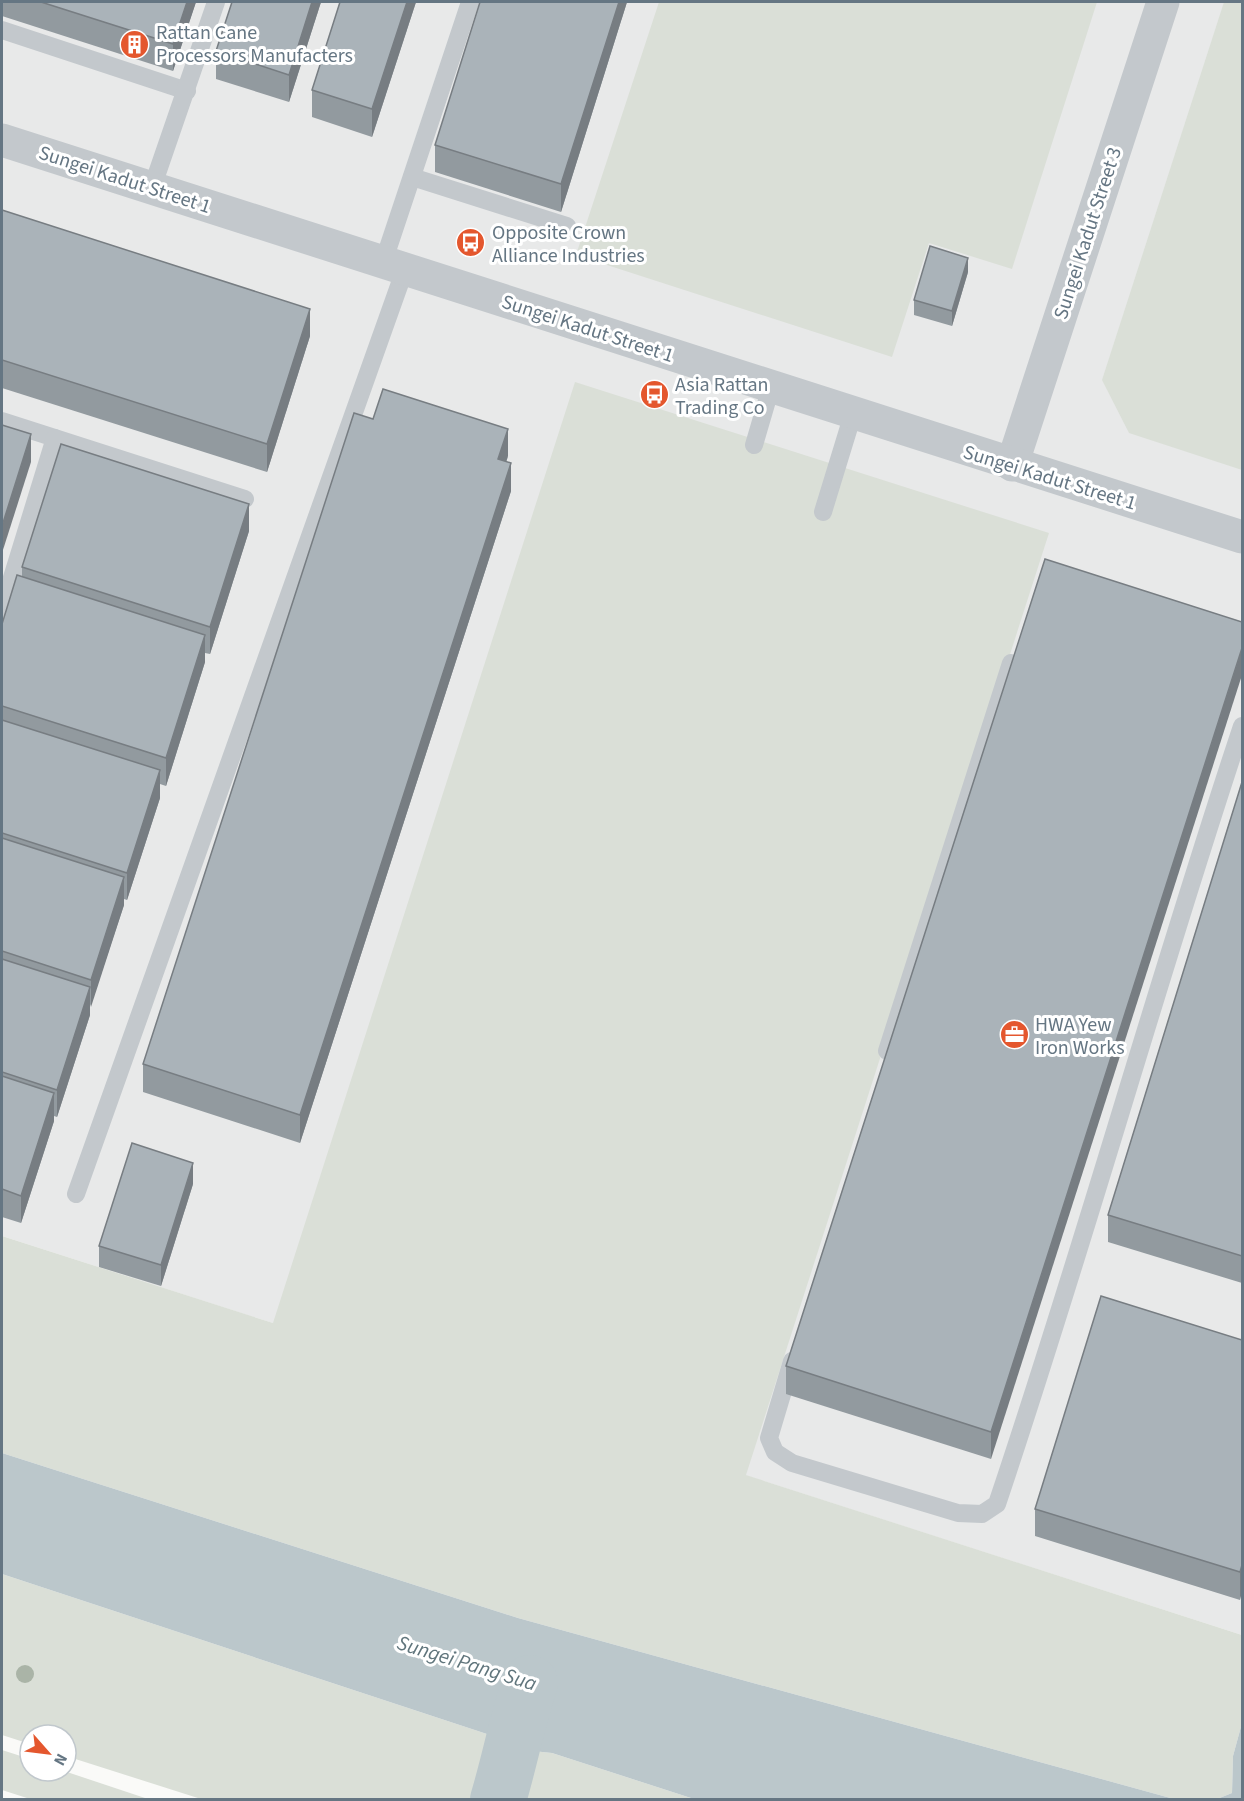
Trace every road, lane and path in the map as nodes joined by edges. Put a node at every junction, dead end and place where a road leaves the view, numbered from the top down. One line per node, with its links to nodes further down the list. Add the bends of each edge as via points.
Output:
1 (216, 2): 5 (lane)
2 (470, 2): 7 (lane)
3 (1162, 2): 16 (street, Sungei Kadut Street 3)
4 (2, 30): 5 (lane)
5 (187, 91): 8 (lane)
6 (2, 140): 8 (street, Sungei Kadut Street 1)
7 (412, 177): 9 (lane); 10 (lane)
8 (152, 188): 10 (street, Sungei Kadut Street 1)
9 (567, 226)
10 (394, 266): 11 (street, Sungei Kadut Street 1); 24 (lane)
11 (771, 387): 12 (street, Sungei Kadut Street 1); 15 (lane)
12 (853, 414): 16 (street, Sungei Kadut Street 1); 18 (lane)
13 (2, 421): 14 (lane)
14 (55, 438): 17 (lane); 20 (lane)
15 (754, 445)
16 (1012, 465): 19 (street, Sungei Kadut Street 1)
17 (245, 499)
18 (823, 512)
19 (1242, 537)
20 (2, 610)
21 (1018, 644): 23 (lane)
22 (1242, 726): 25 (lane, via 997,1504 982,1514 958,1513 792,1463 775,1452 769,1438)
23 (883, 1066)
24 (76, 1194)
25 (797, 1347)

